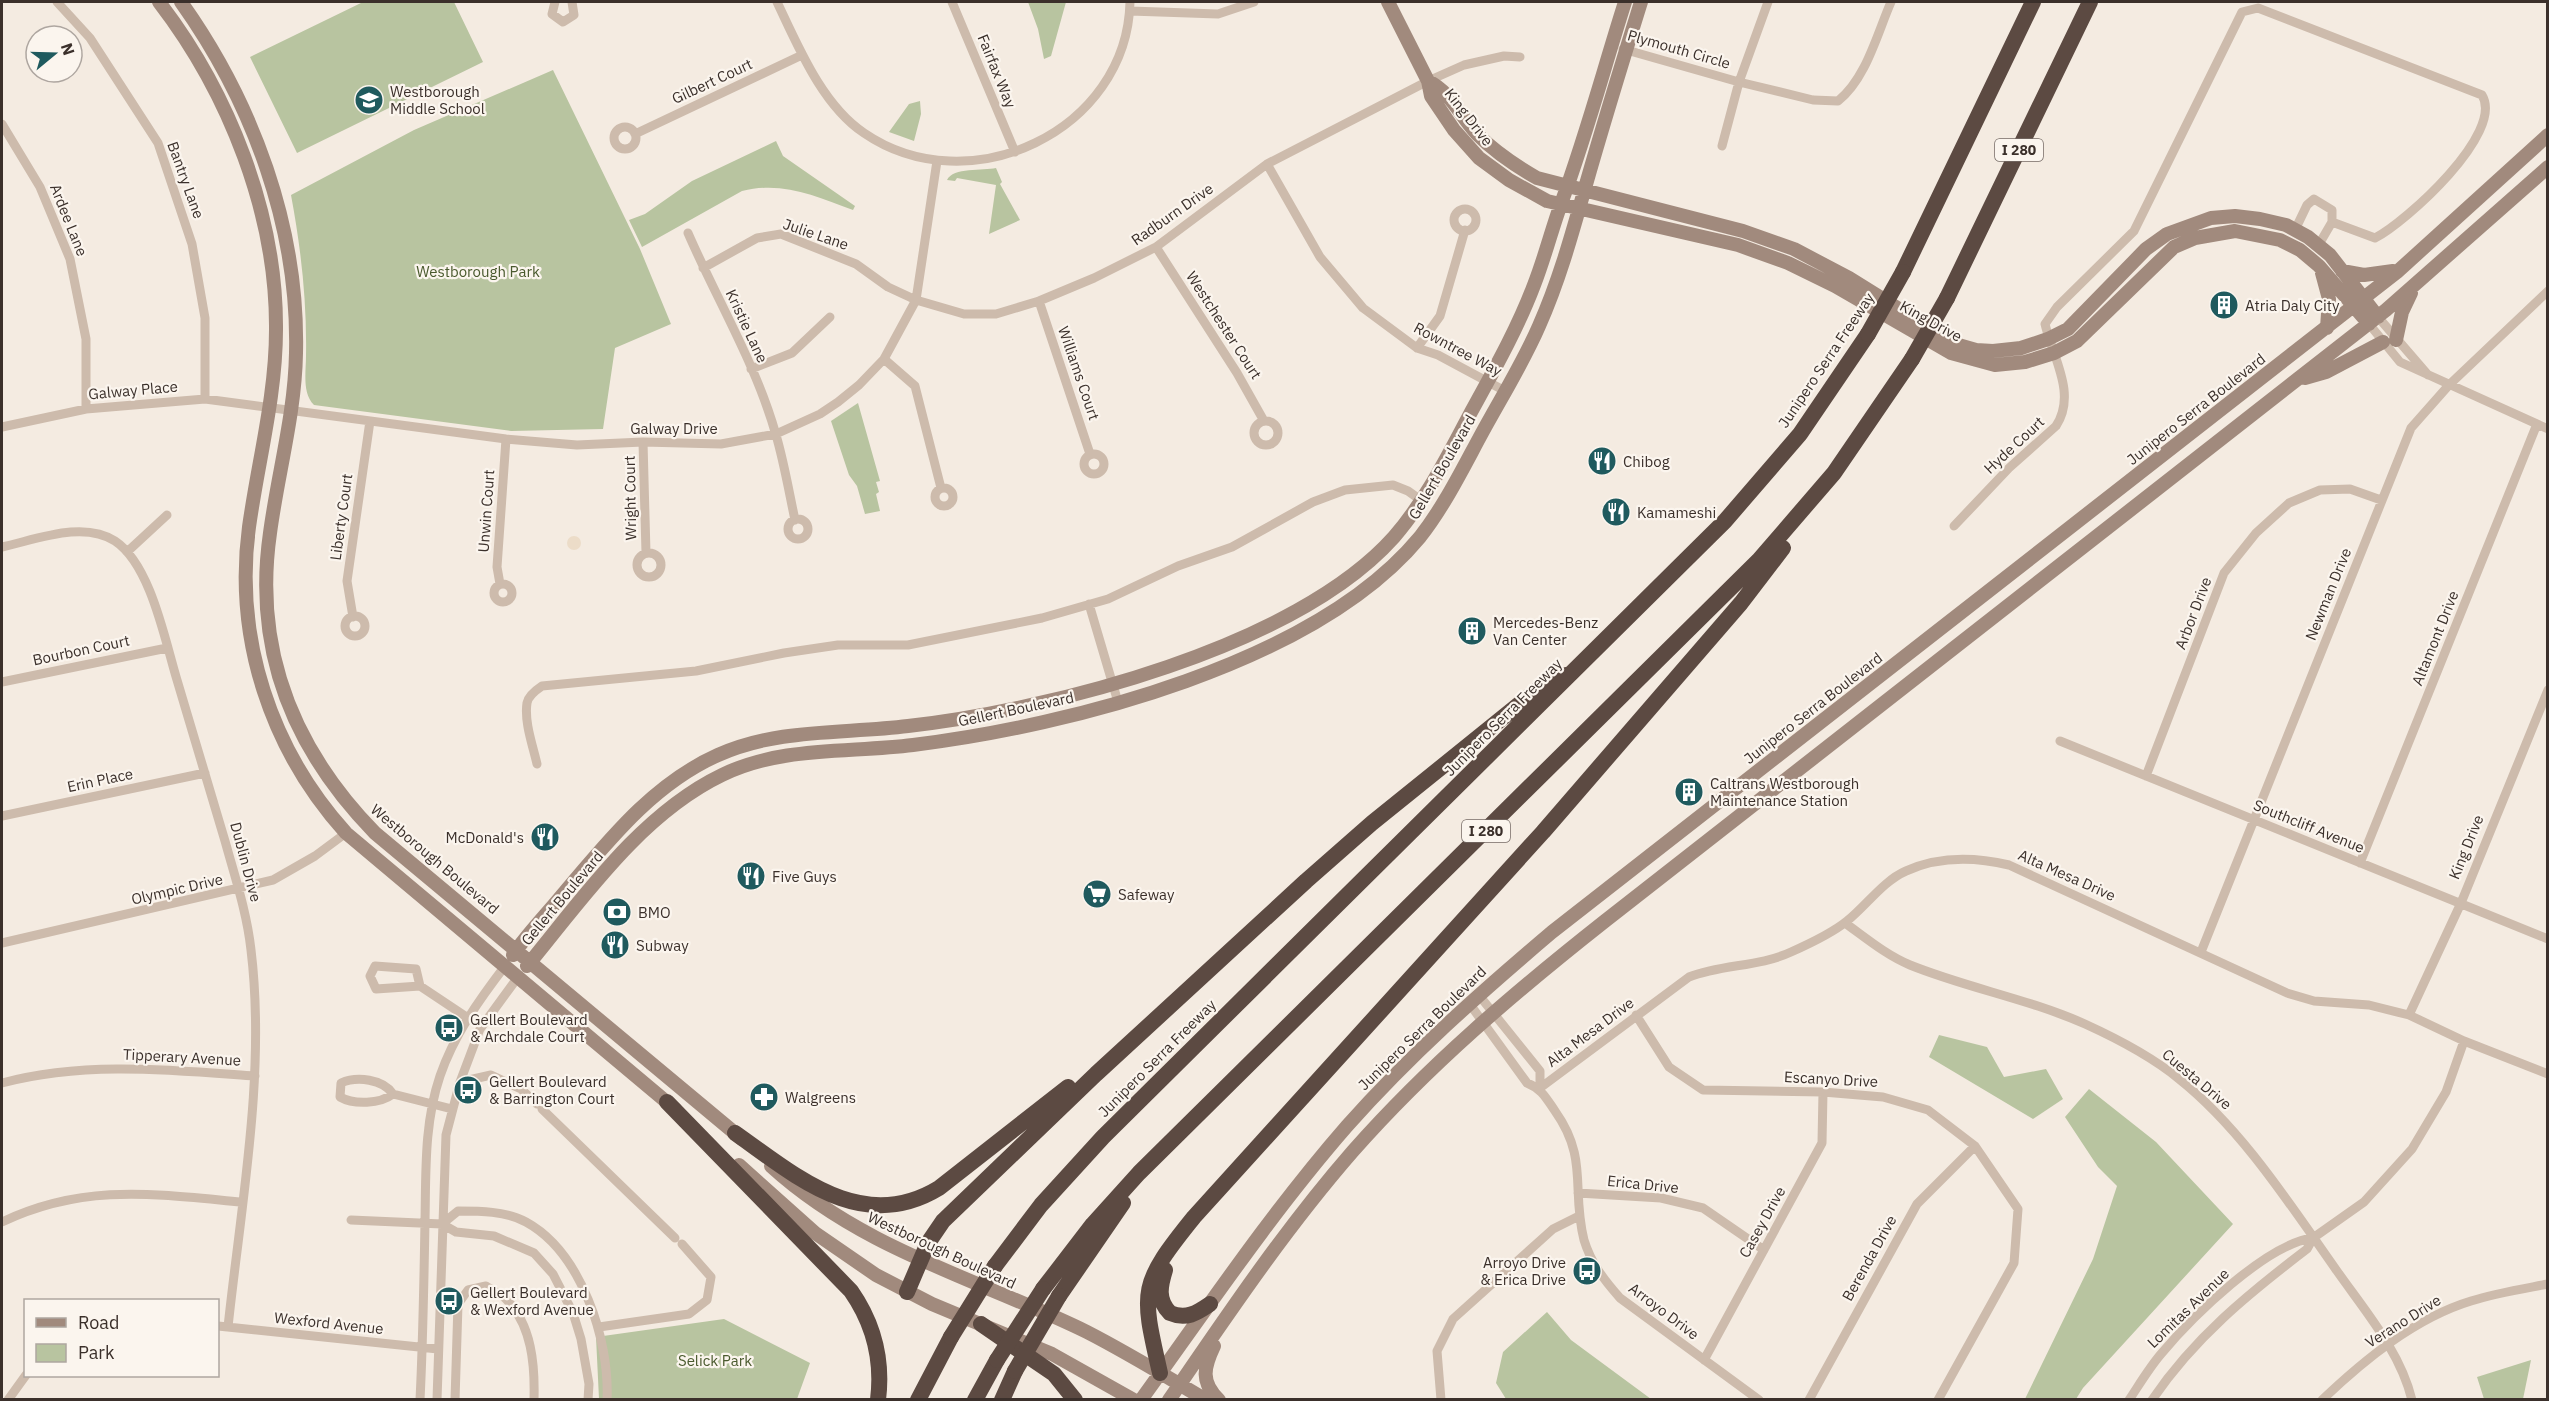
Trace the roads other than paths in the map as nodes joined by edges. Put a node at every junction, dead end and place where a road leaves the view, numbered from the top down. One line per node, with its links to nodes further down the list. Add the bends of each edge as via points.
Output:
1 (57, 2): 63 (street, Bantry Lane, via 90,38 158,143 192,244 205,318)
2 (159, 2): 64 (main road, via 198,60 227,116 256,194 268,247 276,327)
3 (181, 2): 66 (main road, Westborough Boulevard, via 230,80 272,187 294,300 296,355)
4 (555, 2): 15 (street, via 552,14 563,22 574,15)
5 (777, 2): 19 (street)
6 (952, 2): 27 (street, Fairfax Way)
7 (1254, 2): 16 (street, via 1218,14)
8 (1388, 2): 21 (main road, King Drive)
9 (1625, 2): 17 (main road, Gellert Boulevard)
10 (1641, 2): 18 (main road, Gellert Boulevard)
11 (1768, 2): 22 (street, Plymouth Circle)
12 (1891, 2): 22 (street, Plymouth Circle, via 1858,79 1838,102)
13 (2033, 2): 90 (highway, Junipero Serra Freeway, bridge, via 1903,272 1868,334 1813,415 1710,538)
14 (2090, 2): 73 (highway, I 280, bridge, via 1947,298)
15 (576, 3)
16 (1130, 6): 27 (street, via 1125,39 1114,67 1091,102 1052,135)
17 (1611, 45): 18 (street, Plymouth Circle); 31 (main road, Gellert Boulevard)
18 (1626, 50): 22 (street, Plymouth Circle); 32 (main road, Gellert Boulevard)
19 (802, 55): 24 (street, Gilbert Court); 28 (street, via 826,95 862,133 891,149)
20 (1520, 57): 21 (street, Radburn Drive, via 1504,56 1464,65)
21 (1428, 81): 29 (street, Radburn Drive); 31 (main road, King Drive, via 1443,88 1478,135 1510,163 1537,178); 33 (main road, King Drive, via 1431,96 1479,158 1509,180)
22 (1739, 82): 26 (street)
23 (2, 124): 65 (street, Ardee Lane, via 40,187 70,259 86,339)
24 (635, 134)
25 (2547, 135): 43 (main road, Junipero Serra Boulevard)
26 (1722, 146)
27 (1015, 152): 28 (street, via 987,160)
28 (937, 161): 47 (street, Galway Drive)
29 (1267, 164): 40 (street, Radburn Drive); 55 (street, Rowntree Way, via 1320,257 1363,308)
30 (2547, 167): 45 (main road)
31 (1568, 187): 32 (main road, King Drive); 33 (main road, Gellert Boulevard)
32 (1584, 190): 34 (main road, Gellert Boulevard); 53 (main road, King Drive, via 1743,231 1794,249 1955,344 1993,351 2022,348)
33 (1560, 204): 34 (main road, King Drive); 60 (main road, Gellert Boulevard, via 1534,285)
34 (1580, 207): 56 (main road, King Drive, via 1738,245 1788,263 1951,353 1988,365 2025,362); 62 (main road, Gellert Boulevard, via 1539,326)
35 (2332, 222): 37 (street, via 2332,210 2314,200 2307,205); 39 (street); 53 (street, via 2375,238 2390,230 2461,164 2488,105 2482,95 2258,8 2242,12 2134,231 2057,307 2045,324)
36 (1465, 230): 55 (street, via 1440,316)
37 (2295, 230): 39 (main road, King Drive); 53 (main road, King Drive, via 2235,216 2190,224 2167,234 2146,249 2068,329)
38 (688, 233): 42 (street, Kristie Lane)
39 (2318, 246): 44 (main road, King Drive)
40 (1156, 247): 48 (street, Radburn Drive); 68 (street, Westchester Court, via 1238,373)
41 (2319, 266): 49 (main road, King Drive); 52 (main road, via 2329,299); 56 (main road, King Drive, via 2300,250 2257,233 2226,232 2195,238 2174,247 2077,341)
42 (703, 268): 47 (street, Julie Lane, via 757,238 781,234 856,264 888,287); 58 (street, Kristie Lane)
43 (2401, 268): 44 (main road, via 2379,275); 49 (main road, Junipero Serra Boulevard)
44 (2342, 271): 49 (main road, King Drive)
45 (2415, 286): 51 (main road); 54 (main road)
46 (2545, 296): 61 (street, Newman Drive)
47 (916, 300): 48 (street, Radburn Drive, via 981,315); 57 (street, Galway Drive)
48 (1039, 301): 76 (street, Williams Court)
49 (2358, 302): 51 (main road, King Drive); 52 (main road, Junipero Serra Boulevard)
50 (830, 316): 58 (street, via 792,353)
51 (2373, 320): 54 (street, King Drive); 59 (main road)
52 (2328, 327): 115 (main road, Junipero Serra Boulevard, via 1552,932)
53 (2048, 339): 56 (street, Hyde Court)
54 (2390, 341): 59 (main road, via 2326,372); 61 (street, King Drive, via 2400,362)
55 (1417, 348): 60 (street, Rowntree Way)
56 (2054, 353): 82 (street, Hyde Court, via 2067,395 2061,418)
57 (884, 359): 72 (street, Galway Drive, via 838,402); 77 (street, via 915,386)
58 (751, 369): 72 (street, Kristie Lane)
59 (2298, 380): 118 (main road)
60 (1487, 382): 62 (street, Rowntree Way); 79 (main road, Gellert Boulevard)
61 (2449, 384): 69 (street, King Drive); 78 (street, Newman Drive, via 2410,428)
62 (1505, 391): 94 (main road, Gellert Boulevard, via 1430,523 1398,561 1370,586 1325,617 1264,648)
63 (206, 399): 64 (street, Galway Place); 65 (street, Galway Place)
64 (269, 407): 66 (street, Galway Drive); 101 (main road, via 246,559 245,590 253,651 269,708 295,765)
65 (86, 409): 70 (street, Galway Place)
66 (290, 411): 67 (street, Galway Drive); 102 (main road, Westborough Boulevard, via 267,559 265,588 272,646 287,704 312,756 344,800)
67 (370, 421): 74 (street, Galway Drive); 88 (street, Liberty Court, via 347,581)
68 (1264, 421)
69 (2537, 424): 71 (street, King Drive); 103 (street, Altamont Drive)
70 (2, 427)
71 (2547, 429)
72 (776, 434): 75 (street, Galway Drive, via 721,444); 81 (street, Kristie Lane)
73 (1862, 436): 134 (highway, I 280, via 1805,509 1743,577); 138 (highway, via 1757,583 1688,665 1543,832)
74 (506, 439): 75 (street, Galway Drive, via 577,445); 86 (street, Unwin Court, via 497,567)
75 (643, 442): 85 (street, Wright Court)
76 (1090, 454)
77 (940, 488)
78 (2381, 500): 98 (street, Arbor Drive, via 2350,489 2320,490 2289,503 2256,532 2224,573); 100 (street, Newman Drive)
79 (1422, 501): 87 (street, via 1393,485 1345,490 1313,502 1232,547); 92 (main road, Gellert Boulevard, via 1375,556 1322,597 1205,651)
80 (166, 515): 84 (street)
81 (795, 520)
82 (1954, 526)
83 (2, 547): 84 (street, Dublin Drive, via 78,531 114,540)
84 (128, 552): 89 (street, Dublin Drive, via 146,582)
85 (646, 553)
86 (500, 584)
87 (1089, 604): 92 (street); 96 (street, via 1042,618 908,645 838,645 696,671 542,686 526,702)
88 (353, 616)
89 (167, 648): 91 (street, Bourbon Court); 97 (street, Dublin Drive)
90 (1575, 671): 121 (highway, via 1542,686 1367,828); 168 (highway, Junipero Serra Freeway, bridge, via 1095,1145 1041,1205 996,1266 951,1337)
91 (2, 682)
92 (1113, 683): 94 (street); 109 (main road, Gellert Boulevard, via 1027,706 938,722 772,738 716,756 676,779 630,817)
93 (2547, 690): 105 (street, King Drive)
94 (1118, 702): 111 (main road, Gellert Boulevard, via 969,737 775,757 730,771 651,823)
95 (2060, 741): 98 (street, Southcliff Avenue)
96 (537, 764)
97 (205, 773): 99 (street, Erin Place); 104 (street, Dublin Drive)
98 (2146, 776): 100 (street, Southcliff Avenue)
99 (2, 816)
100 (2254, 820): 103 (street, Southcliff Avenue); 110 (street, Newman Drive)
101 (346, 833): 102 (main road, via 361,827); 104 (street, Olympic Drive, via 294,870); 112 (main road)
102 (375, 833): 109 (main road, Westborough Boulevard)
103 (2360, 863): 105 (street, Southcliff Avenue)
104 (239, 890): 108 (street, Olympic Drive); 123 (street, Dublin Drive, via 251,949)
105 (2461, 903): 107 (street, Southcliff Avenue); 117 (street, King Drive)
106 (1845, 922): 110 (street, Alta Mesa Drive, via 1905,872 1946,860 1983,859 2009,865); 116 (street, Alta Mesa Drive, via 1789,953 1756,963 1713,968 1689,977); 143 (street, Cuesta Drive, via 1882,950 1909,964 2026,1001 2134,1048 2179,1079 2227,1123)
107 (2547, 939)
108 (2, 943)
109 (517, 950): 111 (main road, Westborough Boulevard); 112 (main road, Gellert Boulevard)
110 (2201, 952): 117 (street, Alta Mesa Drive, via 2287,993 2314,1001 2369,1005)
111 (531, 961): 113 (main road, Gellert Boulevard); 132 (main road, Westborough Boulevard)
112 (505, 966): 113 (main road); 119 (street, Gellert Boulevard)
113 (518, 977): 124 (street, Gellert Boulevard, via 480,1029); 129 (main road)
114 (420, 986): 114 (street, via 416,969 375,966 370,976 376,989); 119 (street)
115 (1473, 998): 118 (street, Arroyo Drive); 118 (street, Arroyo Drive); 148 (main road, Junipero Serra Boulevard, via 1407,1062 1331,1145)
116 (1636, 1015): 126 (street, Alta Mesa Drive); 127 (street, Escanyo Drive, via 1669,1067 1702,1090)
117 (2409, 1015): 120 (street, Alta Mesa Drive)
118 (1488, 1016): 126 (street, Arroyo Drive, via 1527,1083); 126 (street, Arroyo Drive, via 1540,1071); 149 (main road, via 1354,1150 1296,1220)
119 (468, 1018): 130 (street, Gellert Boulevard, via 440,1075)
120 (2464, 1041): 122 (street, Alta Mesa Drive); 143 (street, Lomitas Avenue, via 2446,1092 2412,1149 2364,1202)
121 (1096, 1074): 132 (highway, via 1080,1078 939,1188 896,1204 863,1204 828,1194); 145 (highway, via 949,1214)
122 (2547, 1074)
123 (255, 1076): 125 (street, Tipperary Avenue, via 130,1067 28,1076); 136 (street, Dublin Drive)
124 (460, 1082): 131 (street, Gellert Boulevard); 152 (street, via 491,1075 522,1089 711,1276 707,1300 689,1314)
125 (2, 1083)
126 (1540, 1088): 135 (street, Arroyo Drive, via 1574,1143)
127 (1823, 1092): 133 (street, Escanyo Drive, via 1883,1097 1928,1110); 144 (street, Casey Drive, via 1822,1143)
128 (393, 1094): 128 (street, via 380,1082 349,1079 340,1083 338,1091 347,1101 382,1101); 130 (street)
129 (667, 1102): 147 (main road, via 815,1233); 167 (highway, via 851,1291 876,1343)
130 (432, 1106): 131 (street); 141 (street, Gellert Boulevard)
131 (452, 1109): 142 (street, Gellert Boulevard, via 443,1163)
132 (735, 1133): 145 (main road, Westborough Boulevard, via 784,1178 835,1216)
133 (1975, 1146): 179 (street, Berenda Drive, via 1917,1203); 180 (street, Escanyo Drive, via 2018,1209 2014,1263)
134 (1155, 1157): 169 (highway, I 280, bridge, via 1093,1224 1043,1289); 170 (highway, bridge, via 1059,1296)
135 (1578, 1193): 137 (street, Arroyo Drive); 144 (street, Erica Drive, via 1661,1198 1703,1208)
136 (241, 1202): 140 (street, via 141,1192 92,1196 32,1208); 151 (street, Dublin Drive)
137 (1579, 1216): 156 (street, Arroyo Drive, via 1593,1263 1605,1281 1620,1298); 177 (street, via 1553,1230 1453,1319 1437,1351)
138 (1194, 1217): 148 (highway, via 1167,1265 1161,1299 1170,1313 1184,1317); 157 (highway, via 1159,1262 1149,1287 1147,1311)
139 (351, 1220): 141 (street)
140 (2, 1222)
141 (425, 1223): 142 (street); 154 (street, Gellert Boulevard)
142 (442, 1224): 152 (street, via 458,1211 488,1212 525,1221 548,1238 580,1283); 155 (street, Gellert Boulevard); 165 (street, via 456,1232 494,1236 534,1253 553,1274 573,1312 581,1339)
143 (2313, 1238): 153 (street, Cuesta Drive); 181 (street, Lomitas Avenue, via 2297,1240 2230,1285 2160,1354); 182 (street, Lomitas Avenue, via 2307,1249 2242,1299 2203,1336)
144 (1764, 1250): 156 (street, Casey Drive)
145 (920, 1261): 147 (highway); 157 (main road, Westborough Boulevard, via 1087,1332)
146 (2547, 1284): 153 (street, Verano Drive, via 2455,1307)
147 (907, 1292): 150 (main road)
148 (1210, 1304): 157 (main road, Junipero Serra Boulevard)
149 (1230, 1311): 159 (main road); 176 (main road, via 1205,1365 1206,1385)
150 (981, 1324): 171 (highway, via 1054,1374); 172 (main road, via 1052,1354)
151 (223, 1327): 154 (street, Wexford Avenue)
152 (599, 1327): 166 (street)
153 (2389, 1345): 183 (street, Verano Drive); 184 (street, Cuesta Drive)
154 (423, 1348): 155 (street, Wexford Avenue); 161 (street, Gellert Boulevard)
155 (438, 1349): 162 (street, Gellert Boulevard)
156 (1704, 1360): 178 (street, Arroyo Drive)
157 (1160, 1373): 159 (main road, Westborough Boulevard); 173 (main road, Junipero Serra Boulevard)
158 (25, 1377): 160 (street)
159 (1180, 1384): 174 (main road); 175 (main road, Westborough Boulevard)
160 (8, 1400)
161 (420, 1400)
162 (437, 1400)
163 (455, 1400): 164 (street, via 458,1304 468,1290 486,1286 506,1299 526,1331 535,1366)
164 (534, 1400)
165 (588, 1400)
166 (607, 1400)
167 (878, 1400)
168 (918, 1400)
169 (975, 1400)
170 (1002, 1400)
171 (1075, 1400)
172 (1134, 1400)
173 (1141, 1400)
174 (1169, 1400)
175 (1206, 1400)
176 (1219, 1400)
177 (1441, 1400)
178 (1759, 1400)
179 (1809, 1400)
180 (1938, 1400)
181 (2128, 1400)
182 (2152, 1400)
183 (2322, 1400)
184 (2412, 1400)

